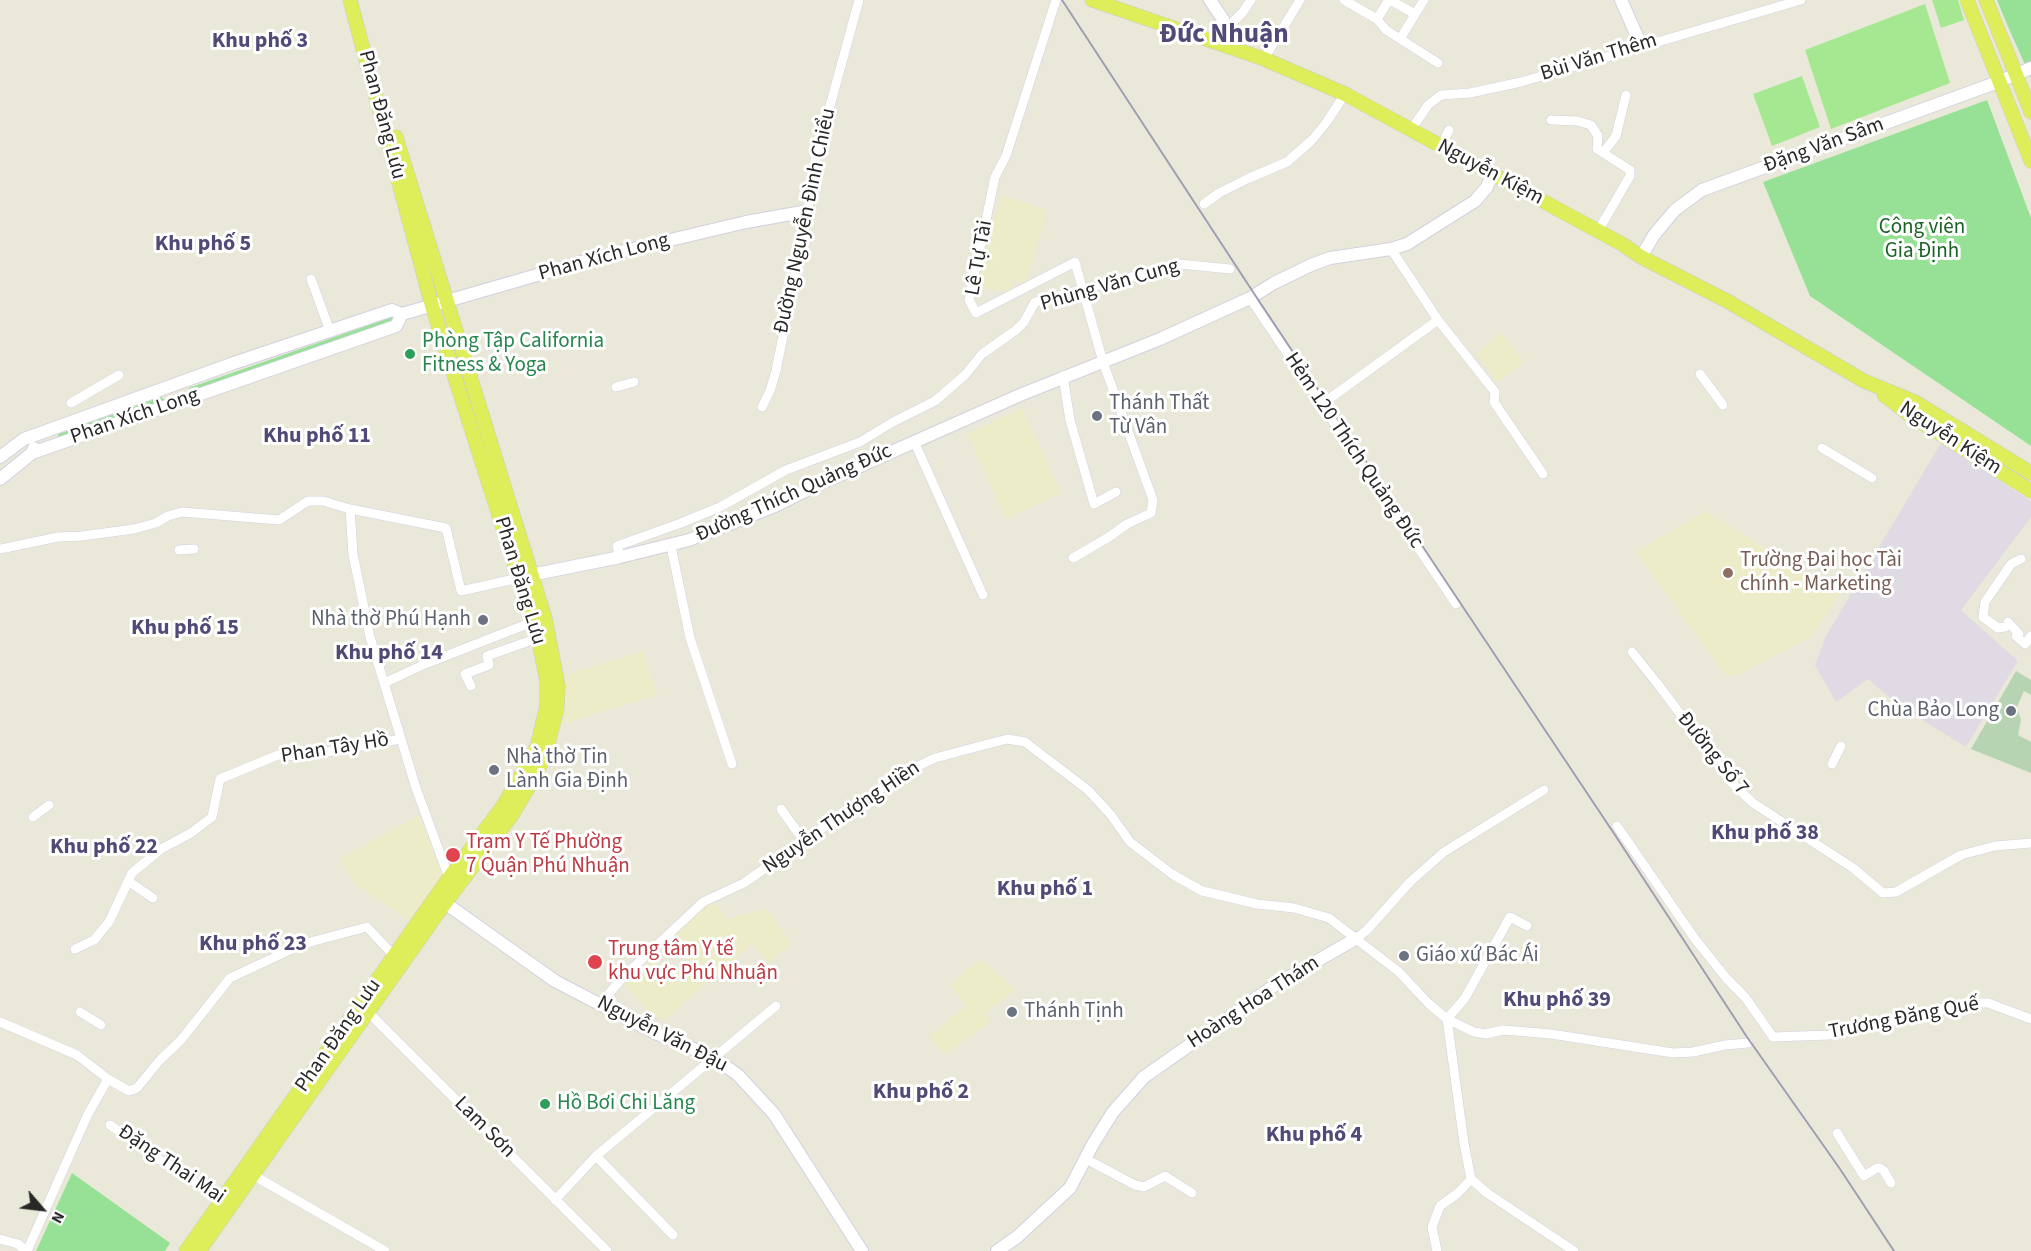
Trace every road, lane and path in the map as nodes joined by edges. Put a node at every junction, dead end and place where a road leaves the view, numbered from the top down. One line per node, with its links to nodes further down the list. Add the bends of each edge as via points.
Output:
1 (350, 0): 47 (main road, Phan Đăng Lưu)
2 (357, 0): 46 (main road, Phan Đăng Lưu)
3 (859, 0): 38 (street, Đường Nguyễn Đình Chiểu, via 820,138)
4 (1056, 0): 44 (street, Lê Tự Tài, via 1006,156 995,177 969,300 976,313 1075,262)
5 (1092, 0): 21 (main road, Nguyễn Kiệm)
6 (1210, 0): 18 (street)
7 (1251, 0): 18 (street)
8 (1300, 0): 22 (street)
9 (1344, 0): 17 (street)
10 (1390, 0): 16 (street); 17 (street)
11 (1424, 0): 16 (street)
12 (1622, 0): 20 (street)
13 (1801, 0): 20 (street, Bùi Văn Thêm)
14 (1967, 0): 26 (main road)
15 (1986, 0): 25 (main road)
16 (1414, 14): 19 (street)
17 (1377, 19): 19 (street)
18 (1228, 27): 21 (street)
19 (1400, 39): 23 (street)
20 (1641, 45): 31 (street, Bùi Văn Thêm, via 1521,82 1441,95 1428,105)
21 (1231, 48): 22 (main road, Nguyễn Kiệm)
22 (1264, 59): 27 (main road, Nguyễn Kiệm)
23 (1438, 63)
24 (2031, 68): 25 (street, Đặng Văn Sâm)
25 (2015, 75): 26 (street, Đặng Văn Sâm); 29 (main road)
26 (1998, 82): 35 (main road); 41 (street, Đặng Văn Sâm, via 1702,190 1675,210)
27 (1345, 94): 31 (main road, Nguyễn Kiệm); 37 (street, via 1312,140 1287,162 1247,178)
28 (1626, 95): 34 (street, via 1616,136)
29 (2031, 112)
30 (1551, 120): 34 (street, via 1591,125 1598,136 1597,149)
31 (1411, 130): 33 (main road, Nguyễn Kiệm)
32 (1449, 130): 33 (street)
33 (1441, 147): 36 (main road, Nguyễn Kiệm)
34 (1603, 153): 39 (street, via 1630,170 1630,176)
35 (2031, 160)
36 (1492, 174): 39 (main road, Nguyễn Kiệm); 40 (street, via 1487,187 1474,201 1407,244)
37 (1204, 204)
38 (808, 211): 46 (street, Phan Xích Long, via 613,254); 63 (street, Đường Nguyễn Đình Chiểu, via 776,371)
39 (1598, 231): 41 (main road, Nguyễn Kiệm)
40 (1390, 249): 45 (street, via 1330,258); 49 (street)
41 (1641, 256): 57 (main road, Nguyễn Kiệm, via 1727,301)
42 (1230, 269): 44 (street, Phùng Văn Cung, via 1180,264)
43 (311, 279): 50 (street)
44 (1083, 290): 51 (street, Lê Tự Tài); 79 (street, Phùng Văn Cung, via 1035,302 1016,330 982,354 935,401 860,442 786,470 720,507)
45 (1250, 298): 51 (street); 75 (street, Hẻm 120 Thích Quảng Đức)
46 (447, 302): 47 (street, Phan Xích Long); 90 (main road, Phan Đăng Lưu)
47 (432, 306): 48 (street, Phan Xích Long); 90 (main road, Phan Đăng Lưu)
48 (402, 314): 50 (street, Phan Xích Long, via 392,310); 60 (street, Phan Xích Long, via 396,326)
49 (1438, 320): 59 (street); 70 (street, via 1495,392 1494,402)
50 (330, 331): 55 (street, Phan Xích Long)
51 (1103, 362): 54 (street); 88 (street, Lê Tự Tài, via 1153,500 1151,513)
52 (1700, 374): 62 (street)
53 (119, 375): 61 (street)
54 (1063, 376): 65 (street, Đường Thích Quảng Đức); 77 (street, via 1070,420 1094,504)
55 (180, 382): 60 (street); 64 (street, Phan Xích Long)
56 (634, 382): 58 (street)
57 (1870, 385): 69 (main road, Nguyễn Kiệm, via 1915,402); 73 (main road); 76 (main road, Nguyễn Kiệm, via 1910,415)
58 (616, 387)
59 (1329, 399)
60 (184, 400): 67 (street, Phan Xích Long)
61 (71, 403)
62 (1723, 405)
63 (762, 407)
64 (23, 441): 67 (street, via 20,452); 68 (street, Phan Xích Long)
65 (914, 441): 81 (street, Đường Thích Quảng Đức, via 775,507); 91 (street)
66 (1822, 448): 71 (street)
67 (30, 454): 72 (street, Phan Xích Long)
68 (0, 457)
69 (2031, 472)
70 (1543, 474)
71 (1872, 478)
72 (0, 479)
73 (2031, 483)
74 (1388, 486): 75 (street)
75 (1379, 490): 92 (street, Hẻm 120 Thích Quảng Đức)
76 (2031, 491)
77 (1116, 492)
78 (350, 509): 83 (street, via 308,501 279,520 182,512 134,529 58,537); 90 (street, via 446,528 461,591); 97 (street, via 353,554)
79 (681, 523): 80 (street, Phùng Văn Cung); 81 (street)
80 (652, 534): 85 (street); 87 (street, Phùng Văn Cung, via 617,546)
81 (686, 542): 82 (street, Đường Thích Quảng Đức)
82 (671, 546): 85 (street, Đường Thích Quảng Đức); 101 (street, via 690,638)
83 (0, 549)
84 (194, 549): 86 (street)
85 (656, 549): 87 (street, Đường Thích Quảng Đức)
86 (179, 550)
87 (620, 557): 90 (street, Đường Thích Quảng Đức)
88 (1073, 558)
89 (2021, 559): 94 (street, via 2011,564 1985,602 1983,617 1998,628 2007,624 2025,644)
90 (525, 577): 93 (main road, Phan Đăng Lưu); 111 (main road, Phan Đăng Lưu, via 545,618 558,686 553,729 537,772 512,815)
91 (983, 595)
92 (1456, 604)
93 (535, 621): 95 (main road, Phan Đăng Lưu); 97 (street)
94 (2031, 636)
95 (538, 638): 98 (street, via 487,656 489,664 465,674); 111 (main road, Phan Đăng Lưu, via 547,682 547,705 537,747)
96 (1632, 652): 109 (street, Đường Số 7, via 1731,782 1753,803 1853,868 1883,893 1896,892 1961,855 1995,846)
97 (384, 683): 99 (street)
98 (471, 686)
99 (401, 739): 110 (street, Phan Tây Hồ, via 304,756 278,755 220,779 212,817 161,849); 111 (street)
100 (1840, 746): 102 (street)
101 (732, 764)
102 (1832, 764)
103 (1544, 790): 115 (street, Hoàng Hoa Thám, via 1444,852)
104 (49, 805): 106 (street)
105 (781, 809): 108 (street)
106 (33, 817)
107 (1617, 825): 123 (street, Trương Đăng Quế, via 1695,939 1773,1037 1828,1035 1973,1003 1988,1003)
108 (804, 841): 115 (street, Nguyễn Thượng Hiền, via 896,778 935,758 1007,739 1025,742 1088,790 1130,842 1172,874 1202,891 1329,918); 118 (street, Nguyễn Thượng Hiền, via 744,883 703,902 624,976)
109 (2031, 843)
110 (128, 880): 112 (street); 116 (street, Phan Tây Hồ, via 109,922 94,940)
111 (454, 882): 113 (main road, Phan Đăng Lưu)
112 (153, 898)
113 (441, 900): 117 (main road, Phan Đăng Lưu); 118 (street, Nguyễn Văn Đậu, via 536,969); 120 (main road, Phan Đăng Lưu)
114 (1527, 926): 122 (street, via 1510,917 1465,998)
115 (1357, 938): 122 (street, Nguyễn Thượng Hiền); 132 (street, Hoàng Hoa Thám, via 1275,985 1144,1077 1113,1112)
116 (75, 950)
117 (395, 957): 120 (main road, Phan Đăng Lưu); 128 (street, via 367,927 303,944 230,978 137,1088 129,1091)
118 (600, 1004): 127 (street, Nguyễn Văn Đậu)
119 (776, 1006): 127 (street)
120 (365, 1008): 133 (main road, Phan Đăng Lưu); 137 (street, Lam Sơn); 138 (main road, Phan Đăng Lưu)
121 (80, 1012): 125 (street)
122 (1447, 1019): 126 (street, Nguyễn Thượng Hiền, via 1486,1034 1503,1030 1551,1034 1673,1053); 134 (street)
123 (2031, 1019)
124 (0, 1022): 128 (street, via 77,1055)
125 (101, 1025)
126 (1748, 1043)
127 (713, 1058): 131 (street); 146 (street, Nguyễn Văn Đậu, via 738,1075 774,1114)
128 (108, 1079): 141 (street, via 88,1114)
129 (110, 1125): 138 (street, Đặng Thai Mai)
130 (1837, 1133): 135 (street, via 1864,1176 1880,1168)
131 (597, 1156): 137 (street); 139 (street)
132 (1086, 1159): 136 (street, via 1135,1185 1144,1187 1165,1176); 147 (street, Hoàng Hoa Thám, via 1070,1188)
133 (253, 1175): 138 (main road, Phan Đăng Lưu); 144 (street)
134 (1471, 1179): 148 (street, via 1440,1206 1432,1227); 149 (street)
135 (1891, 1183)
136 (1192, 1193)
137 (555, 1200): 145 (street, Lam Sơn)
138 (227, 1202): 142 (main road, Phan Đăng Lưu); 143 (main road, Phan Đăng Lưu)
139 (673, 1234)
140 (0, 1239): 141 (street)
141 (27, 1251)
142 (186, 1251)
143 (199, 1251)
144 (385, 1251)
145 (607, 1251)
146 (862, 1251)
147 (997, 1251)
148 (1437, 1251)
149 (1574, 1251)

